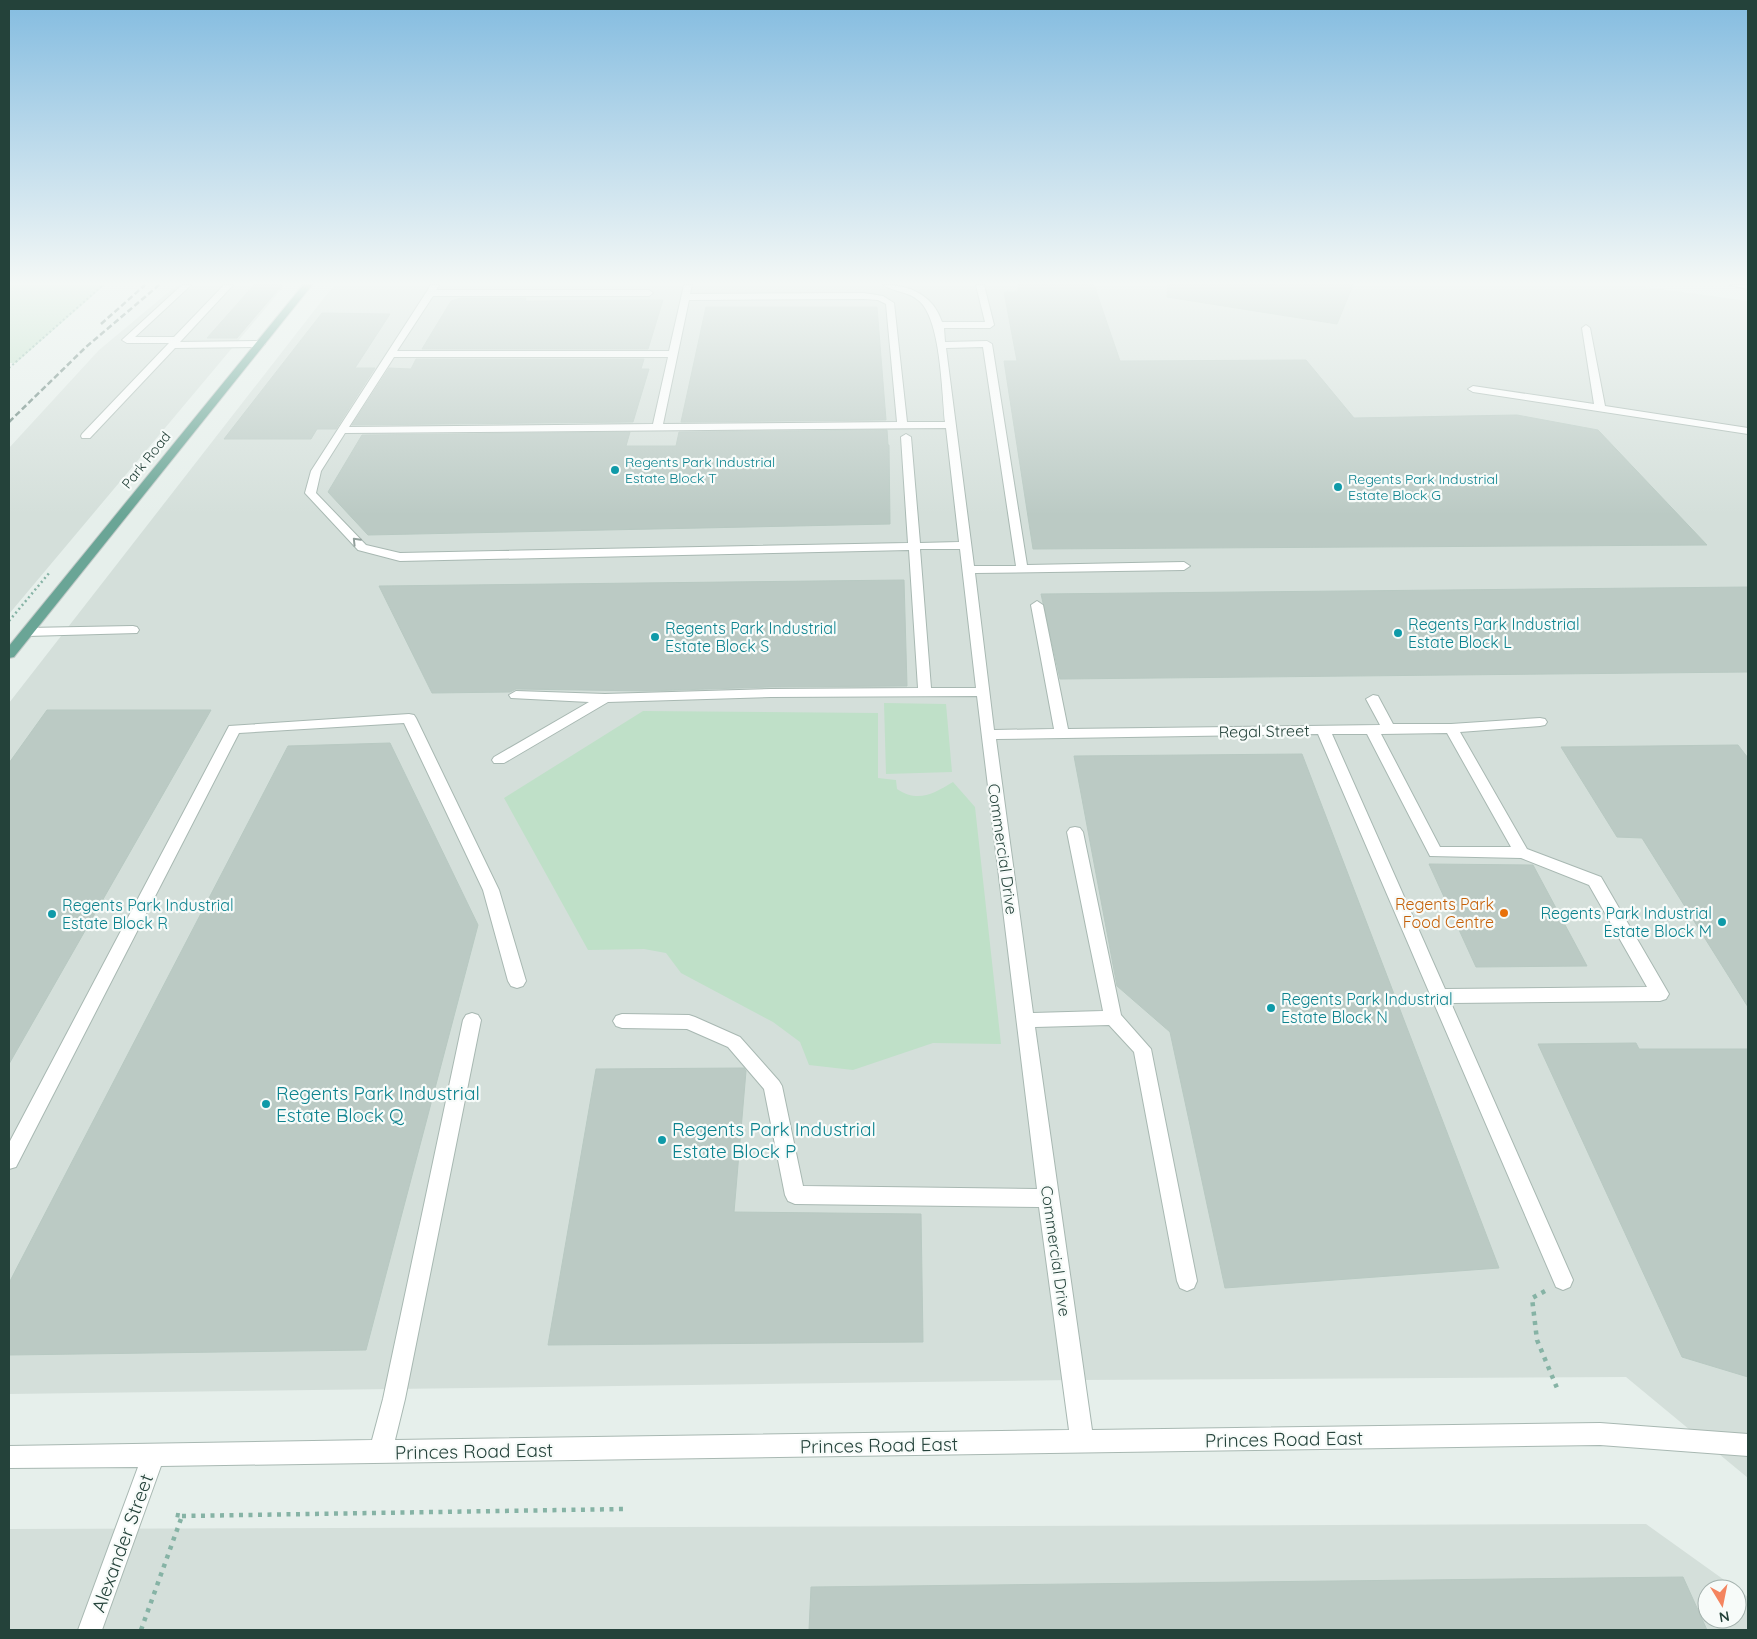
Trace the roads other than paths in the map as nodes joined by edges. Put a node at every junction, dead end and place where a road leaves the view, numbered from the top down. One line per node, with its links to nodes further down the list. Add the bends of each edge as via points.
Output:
1 (157, 361): 16 (street)
2 (246, 361): 24 (main road, Park Road)
3 (386, 361): 13 (street)
4 (671, 361): 12 (street)
5 (896, 361): 14 (street)
6 (944, 361): 11 (street, Commercial Drive)
7 (990, 361): 20 (street)
8 (1592, 361): 10 (street)
9 (1473, 389): 10 (street)
10 (1600, 408): 15 (street)
11 (952, 425): 14 (street); 17 (street, Commercial Drive)
12 (657, 428): 13 (street); 14 (street)
13 (343, 430): 18 (street, one-way to 13, via 400,557 362,548 310,493 316,471)
14 (904, 431): 18 (street)
15 (1748, 431)
16 (86, 436)
17 (966, 545): 18 (street); 21 (street, Commercial Drive)
18 (915, 546): 26 (street)
19 (1184, 566): 20 (street)
20 (1022, 569): 21 (street)
21 (969, 570): 27 (street, Commercial Drive)
22 (1037, 605): 36 (street)
23 (133, 630): 24 (street)
24 (27, 632): 25 (main road, Park Road)
25 (9, 654)
26 (925, 692): 27 (street); 29 (street)
27 (983, 692): 37 (street, Commercial Drive)
28 (516, 695): 29 (street)
29 (606, 698): 38 (street)
30 (1373, 699): 34 (street)
31 (1540, 722): 32 (street, Regal Street)
32 (1451, 728): 34 (street, Regal Street); 40 (street)
33 (1372, 729): 34 (street, Regal Street); 35 (street, Regal Street); 40 (street, via 1435,852)
34 (1388, 729)
35 (1323, 730): 36 (street, Regal Street); 42 (street)
36 (1062, 734): 37 (street, Regal Street)
37 (988, 735): 45 (street, Commercial Drive)
38 (500, 760)
39 (1075, 832): 43 (street)
40 (1522, 853): 42 (street, via 1595,881 1660,994)
41 (517, 981): 47 (street, via 490,890 409,718 234,729)
42 (1439, 996): 49 (street)
43 (1113, 1018): 45 (street); 50 (street, via 1142,1049)
44 (472, 1020): 53 (street)
45 (1026, 1020): 48 (street, Commercial Drive)
46 (622, 1021): 48 (street, via 689,1022 734,1042 773,1086 795,1195)
47 (9, 1161)
48 (1048, 1198): 51 (street, Commercial Drive)
49 (1563, 1280)
50 (1187, 1281)
51 (1082, 1442): 52 (street, Princes Road East, via 1600,1434); 53 (street, Princes Road East)
52 (1748, 1444)
53 (380, 1453): 54 (street, Princes Road East)
54 (154, 1455): 55 (street, Princes Road East); 56 (street, Alexander Street)
55 (9, 1457)
56 (90, 1630)

